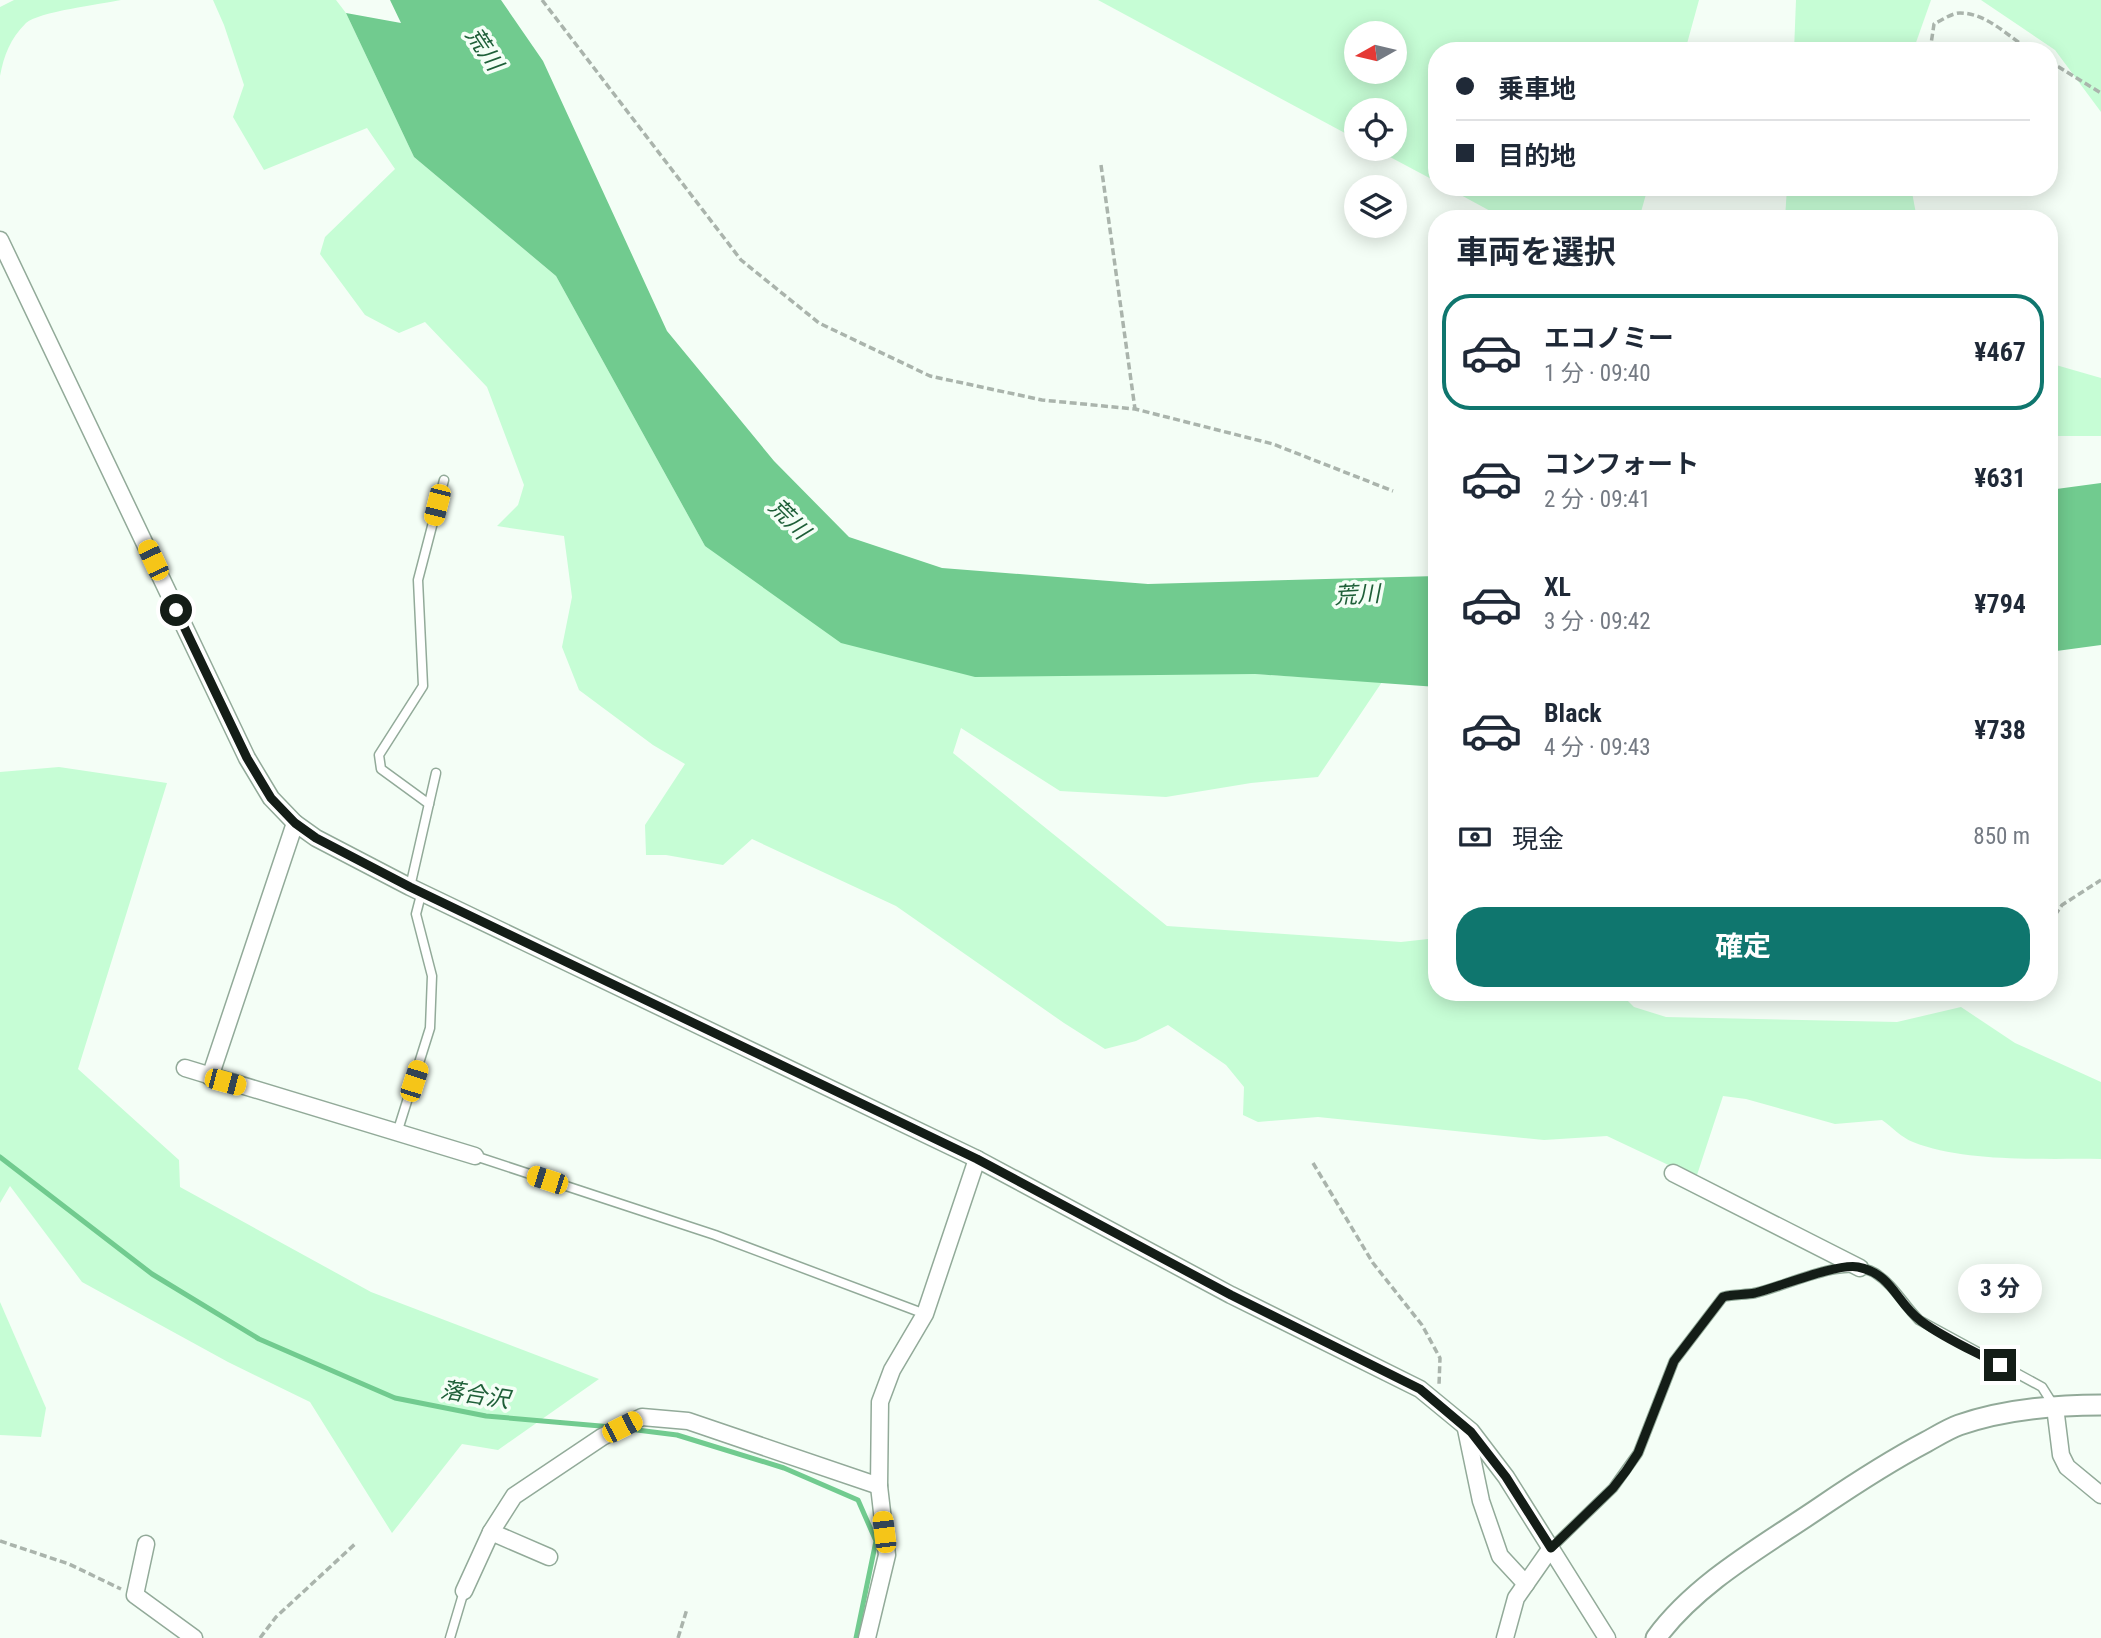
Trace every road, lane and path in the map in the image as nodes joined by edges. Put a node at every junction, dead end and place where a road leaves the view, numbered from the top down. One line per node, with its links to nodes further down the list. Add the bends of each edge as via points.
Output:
1 (542, 0): 8 (path, via 741,260 818,323 930,376 1042,400)
2 (1931, 42): 3 (path, via 1934,24 1957,13 1983,17)
3 (2017, 42)
4 (2058, 67): 5 (path)
5 (2101, 93)
6 (1101, 165): 8 (path)
7 (0, 240): 13 (street, via 247,758 271,798)
8 (1135, 409): 10 (path, via 1273,444)
9 (444, 480): 12 (lane, via 418,580 423,686 379,755 381,769)
10 (1393, 491)
11 (436, 773): 12 (lane)
12 (429, 804): 15 (lane)
13 (295, 823): 15 (street); 18 (street)
14 (2101, 880): 16 (path)
15 (416, 889): 19 (lane, via 416,914 432,976 430,1028); 21 (street)
16 (2058, 911)
17 (184, 1068): 18 (street)
18 (211, 1077): 19 (street)
19 (397, 1133): 20 (street)
20 (475, 1156): 25 (lane, via 715,1235)
21 (977, 1159): 25 (street); 26 (street, via 1231,1295 1420,1389)
22 (1313, 1163): 26 (path, via 1373,1263 1422,1325 1440,1358)
23 (1672, 1173): 24 (street)
24 (1860, 1268): 28 (lane, via 1892,1286 1919,1320 2042,1387); 36 (lane, via 1840,1268 1755,1293 1723,1297 1674,1361 1638,1453 1626,1471)
25 (925, 1314): 30 (street, via 892,1370 880,1402)
26 (1438, 1404): 29 (street)
27 (2101, 1405): 28 (street)
28 (2054, 1407): 31 (street, via 2067,1467); 49 (street, via 1991,1414 1955,1426 1887,1462 1740,1562)
29 (1465, 1427): 36 (street, via 1506,1477); 38 (street, via 1481,1501 1500,1556)
30 (879, 1486): 32 (street, via 688,1421 642,1417 602,1437 514,1496); 46 (street, via 887,1555)
31 (2101, 1495)
32 (491, 1532): 37 (street); 39 (street)
33 (0, 1541): 40 (path, via 69,1564)
34 (146, 1544): 40 (street)
35 (355, 1544): 43 (path, via 276,1617)
36 (1551, 1548): 38 (street); 48 (street)
37 (549, 1557)
38 (1526, 1584): 47 (street, via 1516,1598)
39 (464, 1591): 44 (lane)
40 (135, 1595): 42 (street)
41 (687, 1609): 45 (path)
42 (194, 1638)
43 (260, 1638)
44 (450, 1638)
45 (678, 1638)
46 (867, 1638)
47 (1505, 1638)
48 (1607, 1638)
49 (1656, 1638)

